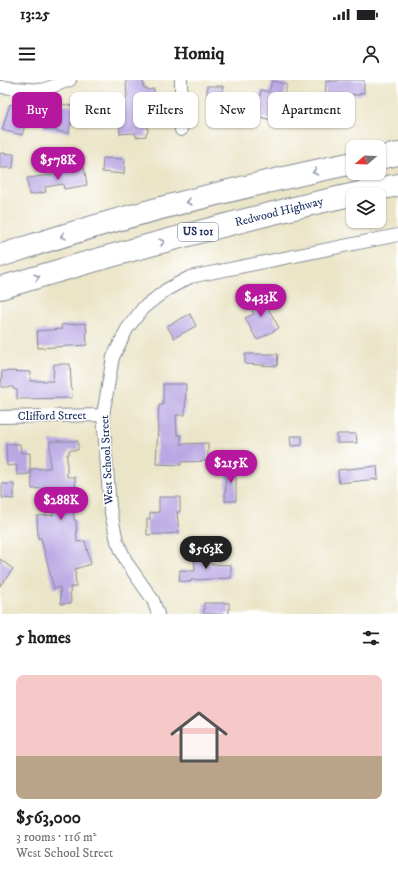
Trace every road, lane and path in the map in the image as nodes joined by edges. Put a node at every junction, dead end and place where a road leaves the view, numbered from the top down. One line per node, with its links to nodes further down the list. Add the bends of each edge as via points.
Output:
1 (70, 80): 3 (street, via 42,90)
2 (181, 80): 4 (street)
3 (0, 87)
4 (180, 130)
5 (398, 154): 6 (highway)
6 (386, 157)
7 (346, 165): 10 (highway, US 101, one-way to 10, via 134,216)
8 (398, 185): 11 (highway, Redwood Highway / US 101, one-way to 8, via 111,255 230,224)
9 (398, 235): 12 (street, West School Street, via 190,277 166,290 143,308 127,329 113,357)
10 (0, 256)
11 (0, 288)
12 (103, 415): 13 (street, Clifford Street); 14 (street, West School Street, via 110,508 117,541 127,563 153,600)
13 (0, 417)
14 (158, 614)

